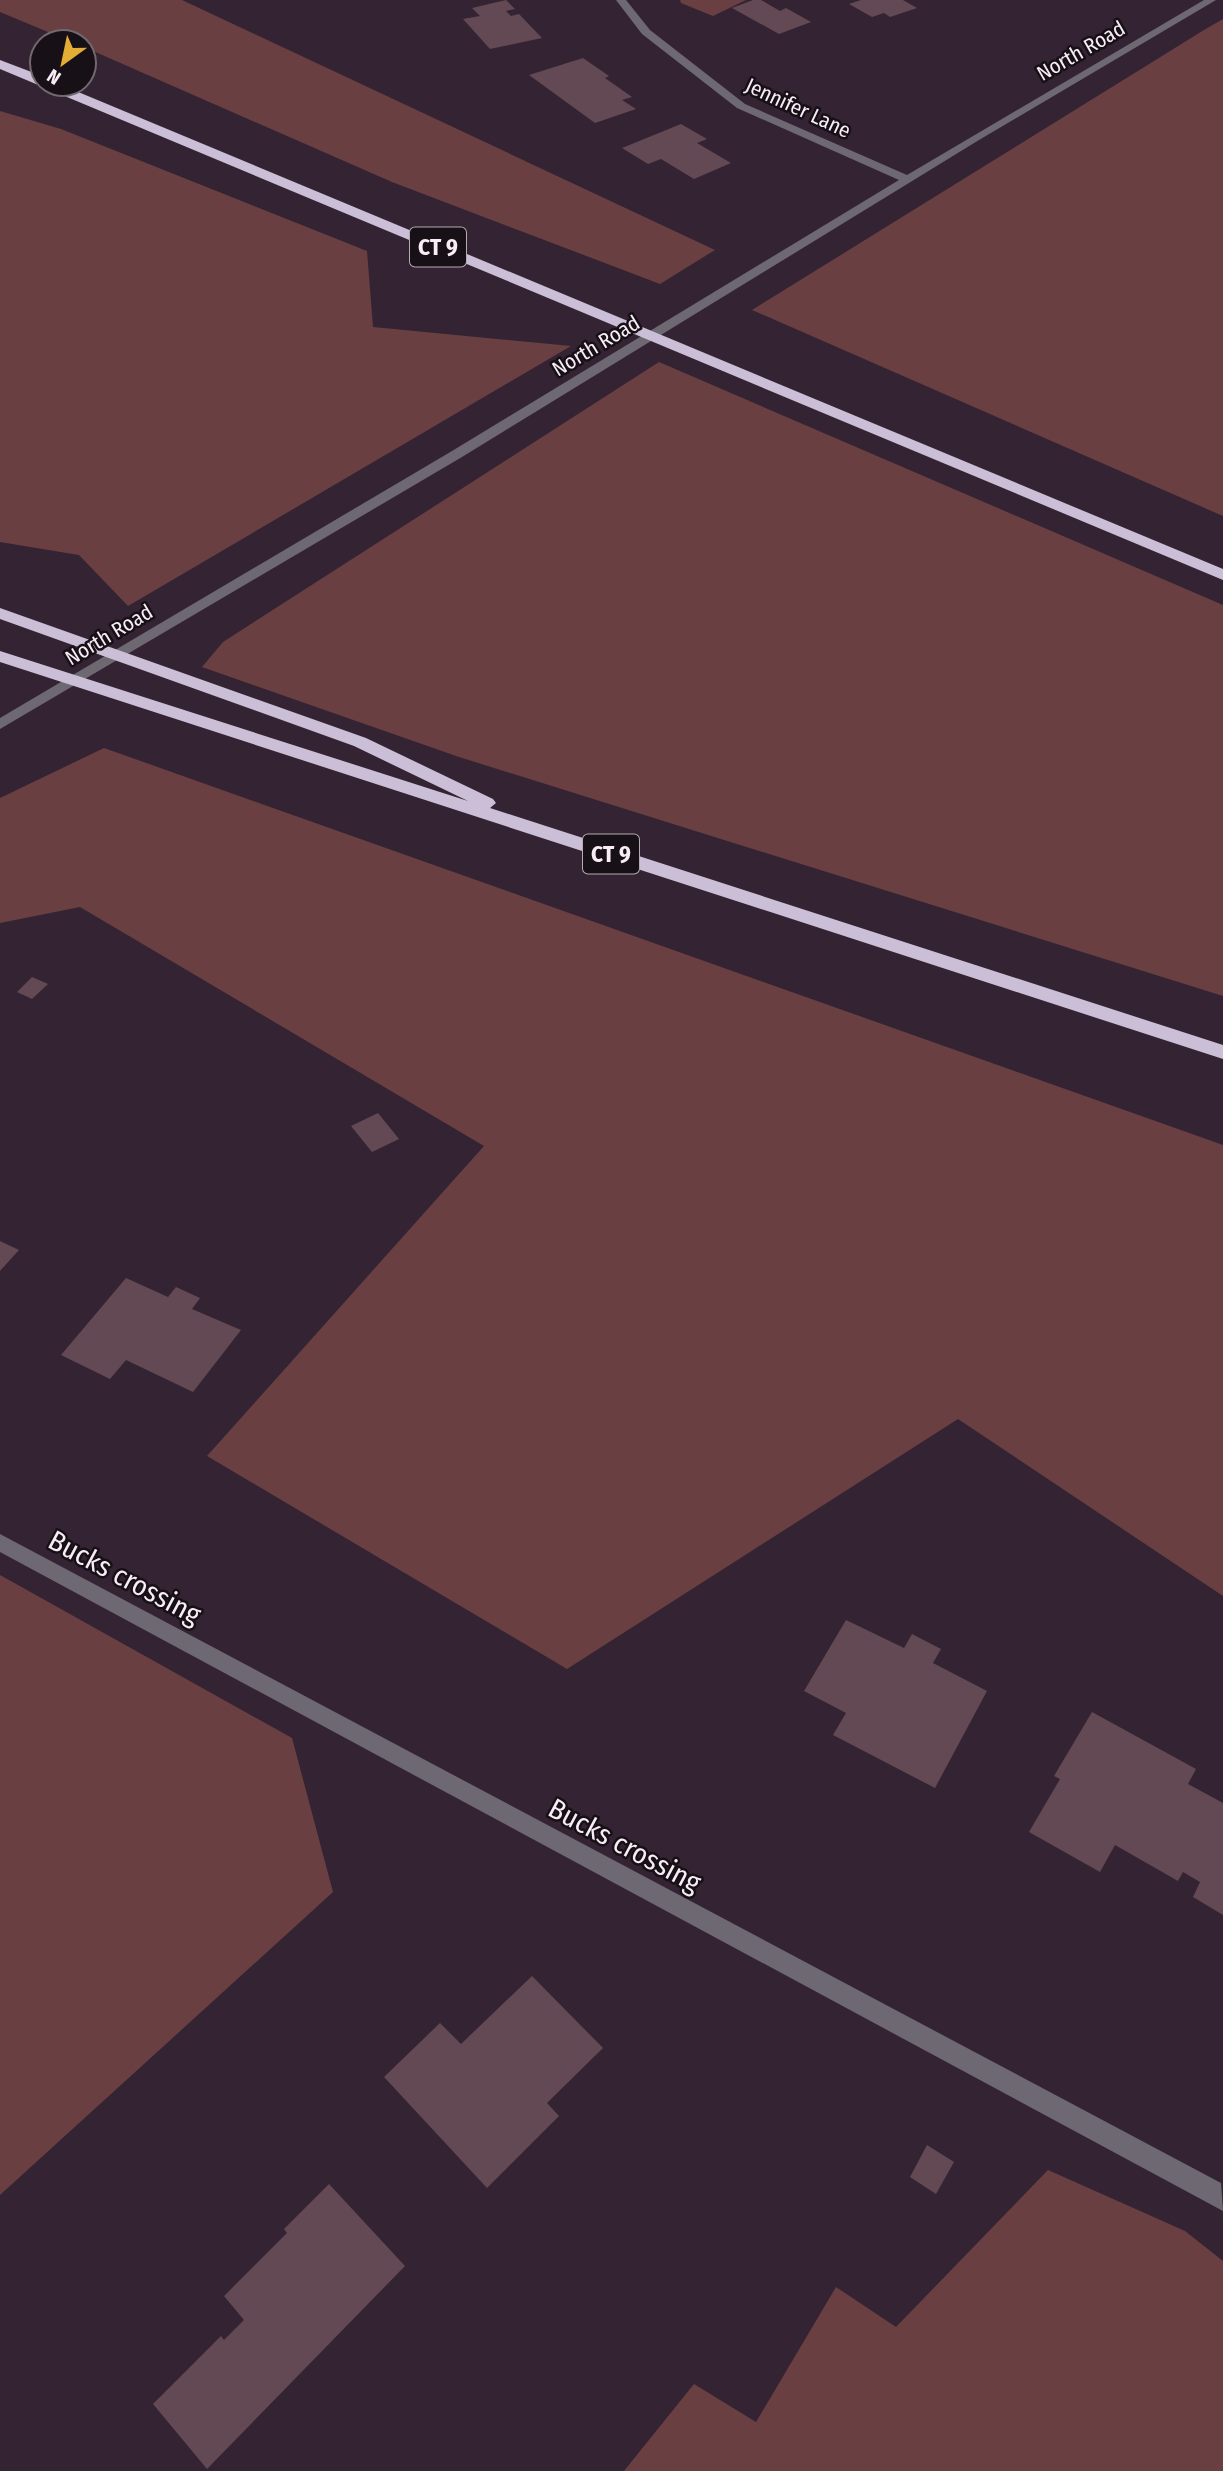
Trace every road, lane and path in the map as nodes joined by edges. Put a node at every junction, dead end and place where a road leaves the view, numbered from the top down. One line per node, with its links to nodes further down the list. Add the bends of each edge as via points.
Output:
1 (621, 0): 6 (street, Jennifer Lane, via 646,32 741,106)
2 (1211, 0): 6 (street, North Road)
3 (0, 64): 4 (highway)
4 (28, 75)
5 (82, 98): 7 (highway, CT 9)
6 (907, 179): 10 (street, North Road)
7 (1223, 575)
8 (0, 613): 11 (highway, via 360,742)
9 (0, 656): 11 (highway, CT 9)
10 (0, 724)
11 (543, 832): 12 (highway, CT 9)
12 (1223, 1052)
13 (0, 1542): 14 (street, Bucks crossing)
14 (1223, 2199)

